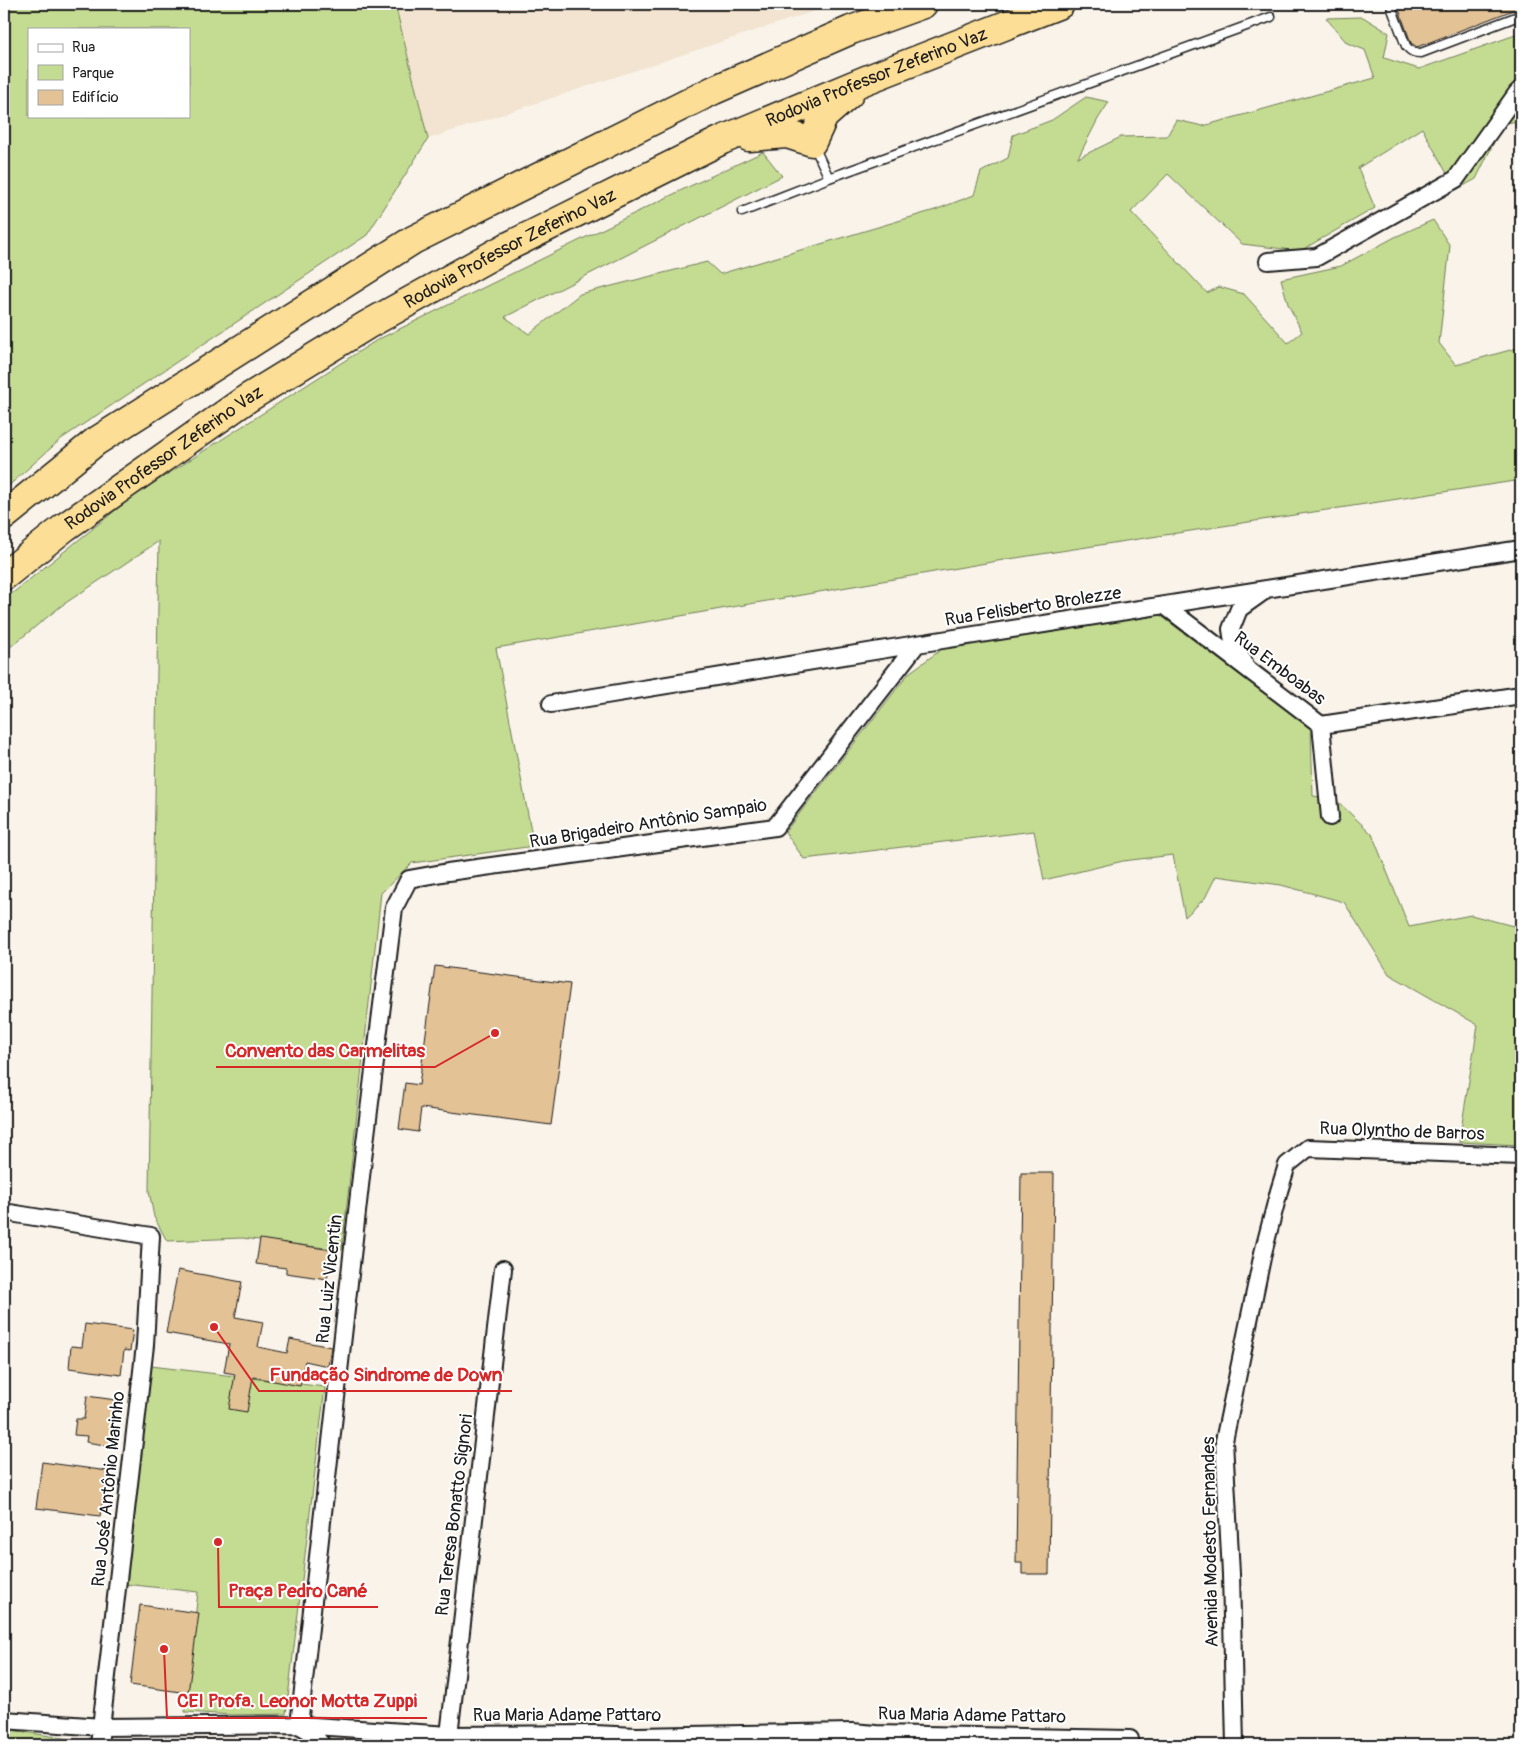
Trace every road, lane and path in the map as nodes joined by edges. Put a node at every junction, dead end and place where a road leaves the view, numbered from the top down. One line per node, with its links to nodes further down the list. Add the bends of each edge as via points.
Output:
1 (923, 4): 4 (highway)
2 (1060, 4): 7 (highway, Rodovia Professor Zeferino Vaz)
3 (1391, 4): 5 (lane, via 1406,46 1415,53)
4 (869, 15): 14 (highway, via 413,240 95,442)
5 (1521, 15)
6 (1271, 17): 11 (lane)
7 (866, 80): 9 (highway, Rodovia Professor Zeferino Vaz); 10 (highway, via 824,116)
8 (1521, 89): 13 (street, via 1456,180 1316,258)
9 (722, 140): 10 (highway, via 787,134); 16 (highway, Rodovia Professor Zeferino Vaz, via 508,247 367,324 248,398 65,527)
10 (812, 142): 11 (lane)
11 (829, 178): 12 (lane)
12 (742, 212)
13 (1268, 261)
14 (4, 516)
15 (1521, 549): 17 (street, Rua Felisberto Brolezze)
16 (4, 576)
17 (1267, 590): 18 (street, Rua Felisberto Brolezze); 20 (street, via 1239,609 1231,629 1234,649)
18 (1165, 606): 19 (street, Rua Felisberto Brolezze); 20 (street, Rua Emboabas)
19 (917, 644): 22 (street, Rua Felisberto Brolezze); 25 (street, Rua Brigadeiro Antônio Sampaio, via 776,827)
20 (1250, 671): 23 (street, Rua Emboabas)
21 (1521, 695): 23 (street)
22 (551, 704)
23 (1321, 725): 24 (street, Rua Emboabas)
24 (1330, 817)
25 (448, 872): 31 (street, Rua Luiz Vicentin, via 409,879 394,908)
26 (1521, 1156): 27 (street, Rua Olyntho de Barros, via 1308,1148)
27 (1287, 1166): 39 (street, Avenida Modesto Fernandes, via 1263,1253 1224,1440)
28 (4, 1212): 32 (street, Rua José Antônio Marinho, via 151,1236 144,1345)
29 (503, 1269): 33 (street, Rua Teresa Bonatto Signori)
30 (4, 1720): 32 (street, Rua Maria Adame Pattaro)
31 (299, 1725): 32 (street, Rua Maria Adame Pattaro); 33 (street, Rua Maria Adame Pattaro); 38 (street, via 311,1732)
32 (102, 1727): 37 (street, Rua José Antônio Marinho)
33 (449, 1735): 36 (street, Rua Maria Adame Pattaro, via 594,1734)
34 (1130, 1739): 35 (street, Rua Maria Adame Pattaro)
35 (876, 1740): 36 (street, Rua Maria Adame Pattaro, via 852,1732)
36 (637, 1741)
37 (100, 1745)
38 (322, 1745)
39 (1235, 1745)

